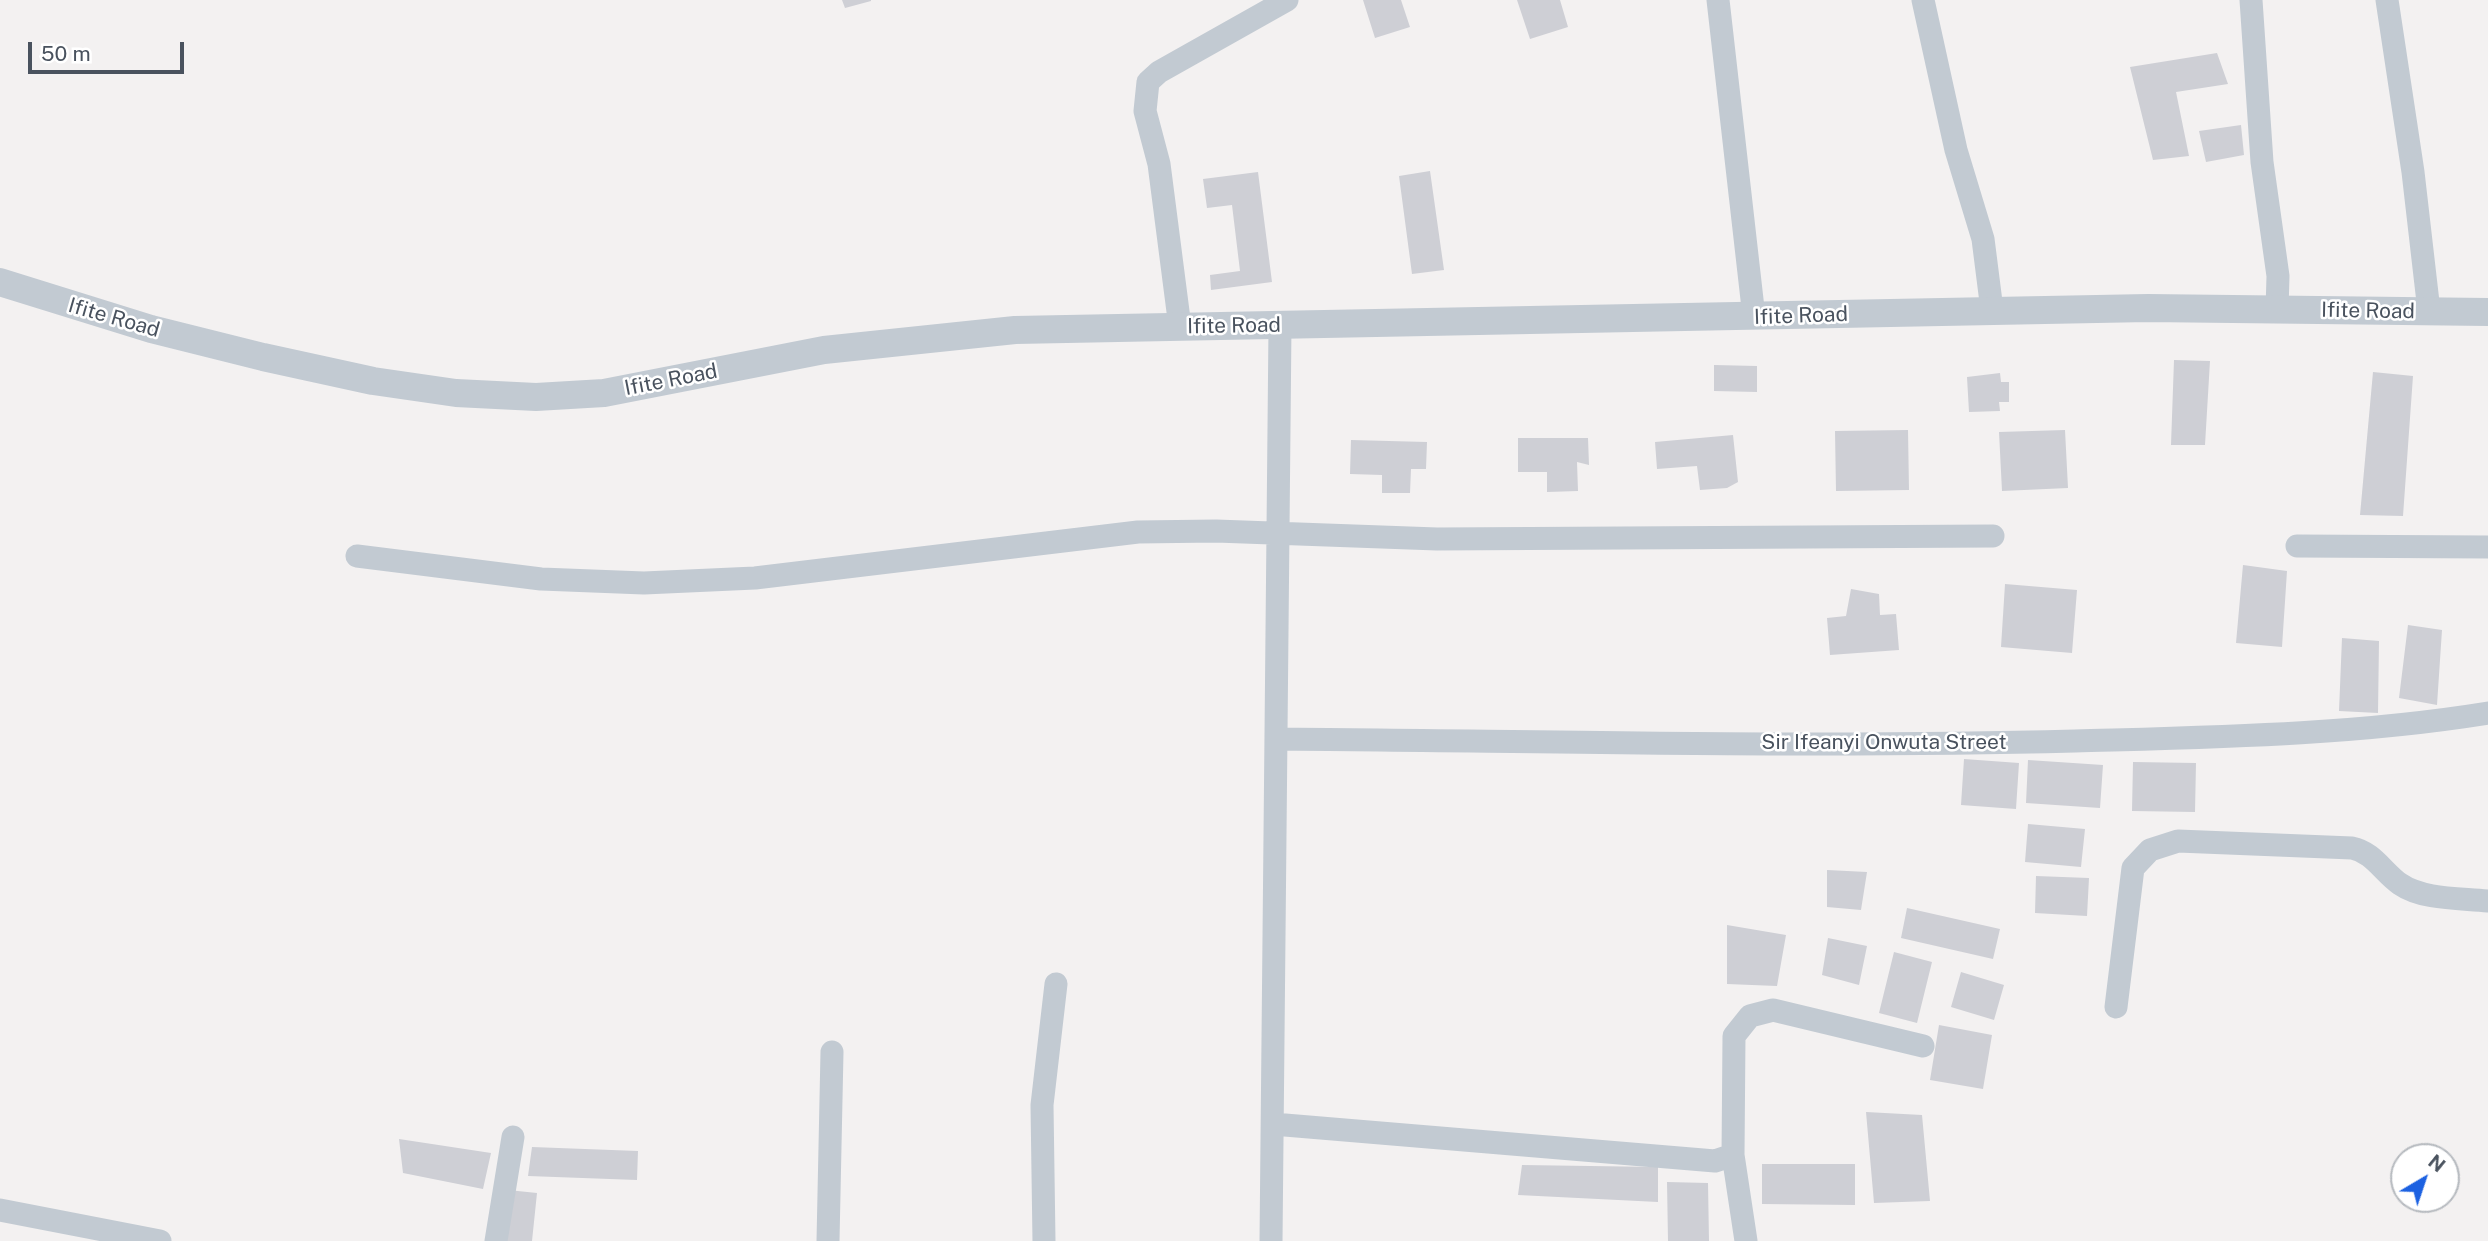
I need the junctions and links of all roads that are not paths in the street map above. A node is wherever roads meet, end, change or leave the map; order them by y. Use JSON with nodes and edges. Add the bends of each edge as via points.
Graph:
{"nodes":[{"id":1,"x":1287,"y":0,"type":"edge"},
{"id":2,"x":1717,"y":0,"type":"edge"},
{"id":3,"x":1923,"y":0,"type":"edge"},
{"id":4,"x":2251,"y":0,"type":"edge"},
{"id":5,"x":2387,"y":0,"type":"edge"},
{"id":6,"x":0,"y":282,"type":"edge"},
{"id":7,"x":1992,"y":310,"type":"junction"},
{"id":8,"x":2277,"y":310,"type":"junction"},
{"id":9,"x":2429,"y":312,"type":"junction"},
{"id":10,"x":2488,"y":312,"type":"edge"},
{"id":11,"x":1754,"y":317,"type":"junction"},
{"id":12,"x":1280,"y":326,"type":"junction"},
{"id":13,"x":1180,"y":327,"type":"junction"},
{"id":14,"x":1278,"y":534,"type":"junction"},
{"id":15,"x":1993,"y":536,"type":"dead end"},
{"id":16,"x":2297,"y":546,"type":"dead end"},
{"id":17,"x":2488,"y":547,"type":"edge"},
{"id":18,"x":357,"y":556,"type":"dead end"},
{"id":19,"x":2488,"y":713,"type":"edge"},
{"id":20,"x":1278,"y":739,"type":"junction"},
{"id":21,"x":2488,"y":901,"type":"edge"},
{"id":22,"x":1056,"y":984,"type":"dead end"},
{"id":23,"x":2116,"y":1007,"type":"dead end"},
{"id":24,"x":1923,"y":1046,"type":"dead end"},
{"id":25,"x":832,"y":1052,"type":"dead end"},
{"id":26,"x":1273,"y":1124,"type":"junction"},
{"id":27,"x":513,"y":1137,"type":"dead end"},
{"id":28,"x":1733,"y":1155,"type":"junction"},
{"id":29,"x":0,"y":1210,"type":"edge"},
{"id":30,"x":160,"y":1241,"type":"edge"},
{"id":31,"x":496,"y":1241,"type":"edge"},
{"id":32,"x":828,"y":1241,"type":"edge"},
{"id":33,"x":1044,"y":1241,"type":"edge"},
{"id":34,"x":1271,"y":1241,"type":"edge"},
{"id":35,"x":1746,"y":1241,"type":"edge"}],
"edges":[{"from":1,"to":13,"type":"street","via":[[1148,82],[1144,111],[1159,164]]},
{"from":2,"to":11,"type":"street"},
{"from":3,"to":7,"type":"street","via":[[1956,150],[1983,239]]},
{"from":4,"to":8,"type":"street","via":[[2262,162],[2278,276]]},
{"from":5,"to":9,"type":"street"},
{"from":6,"to":13,"type":"street","name":"Ifite Road","via":[[151,329],[373,381],[456,393],[536,397],[604,393],[824,350],[1015,330]]},
{"from":7,"to":8,"type":"street","name":"Ifite Road"},
{"from":7,"to":11,"type":"street","name":"Ifite Road"},
{"from":8,"to":9,"type":"street","name":"Ifite Road"},
{"from":9,"to":10,"type":"street","name":"Ifite Road"},
{"from":11,"to":12,"type":"street","name":"Ifite Road"},
{"from":12,"to":13,"type":"street","name":"Ifite Road"},
{"from":12,"to":14,"type":"street"},
{"from":14,"to":15,"type":"street","via":[[1437,539]]},
{"from":14,"to":18,"type":"street","via":[[1138,532],[755,578],[645,583],[541,579]]},
{"from":14,"to":20,"type":"street"},
{"from":16,"to":17,"type":"street"},
{"from":19,"to":20,"type":"street","name":"Sir Ifeanyi Onwuta Street","via":[[2411,726],[1941,745]]},
{"from":20,"to":26,"type":"street"},
{"from":21,"to":23,"type":"street","via":[[2420,893],[2401,885],[2362,850],[2178,841],[2150,850],[2133,868]]},
{"from":22,"to":33,"type":"street","via":[[1042,1105]]},
{"from":24,"to":28,"type":"street","via":[[1773,1010],[1750,1016],[1734,1036]]},
{"from":25,"to":32,"type":"street"},
{"from":26,"to":28,"type":"street","via":[[1715,1161]]},
{"from":26,"to":34,"type":"street"},
{"from":27,"to":31,"type":"street"},
{"from":28,"to":35,"type":"street"},
{"from":29,"to":30,"type":"street"}]}
